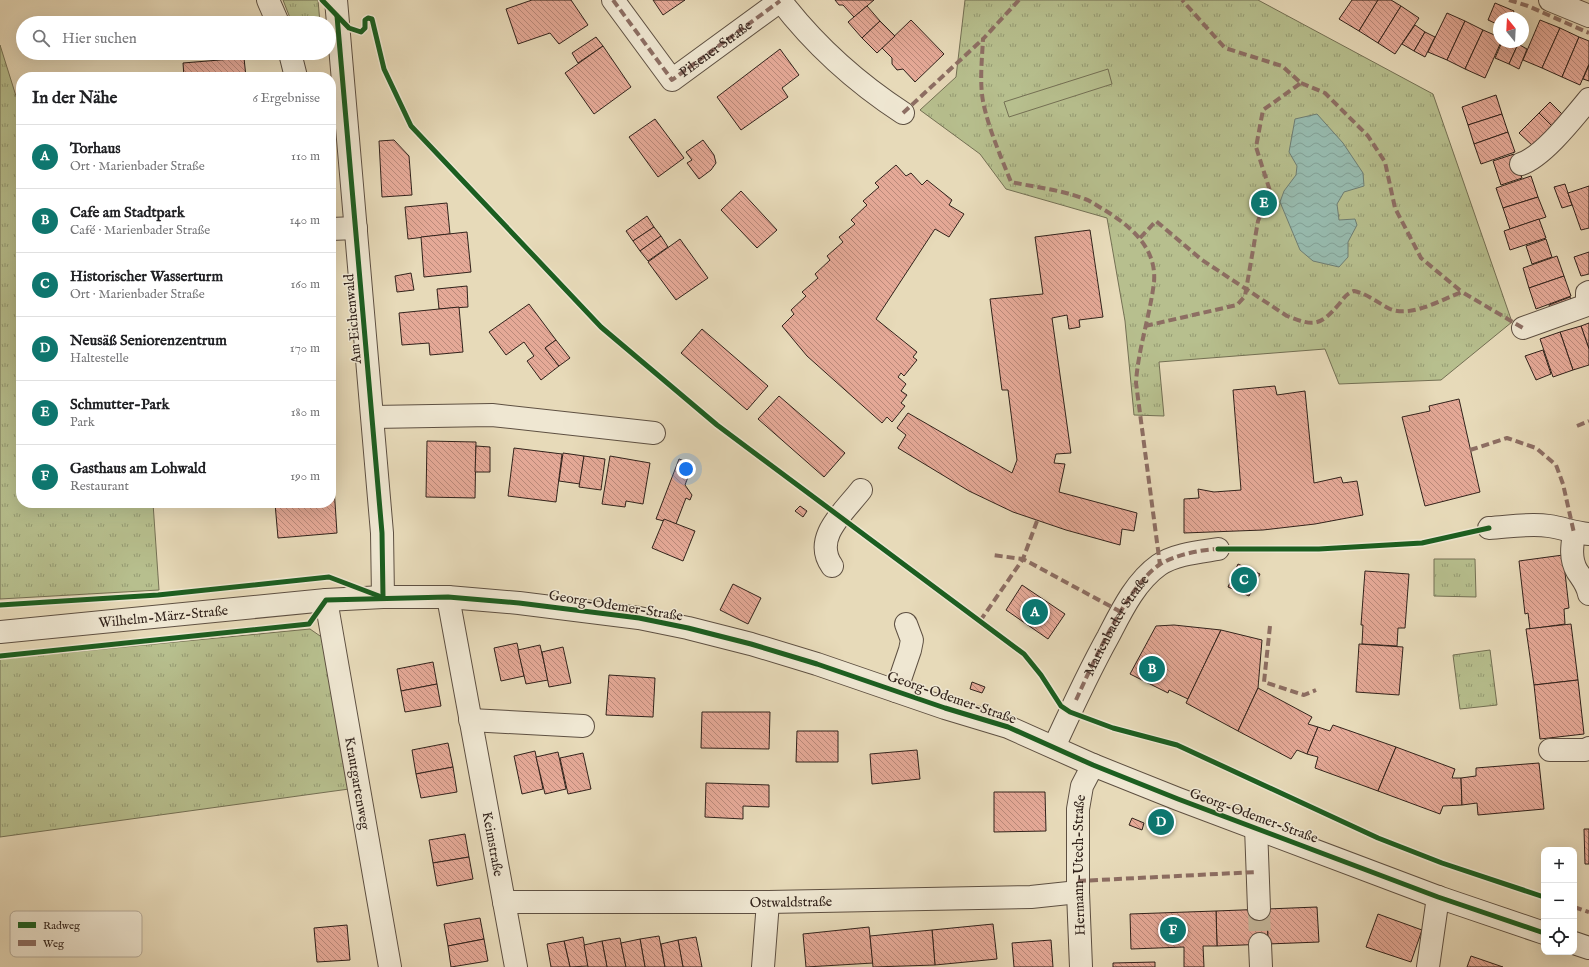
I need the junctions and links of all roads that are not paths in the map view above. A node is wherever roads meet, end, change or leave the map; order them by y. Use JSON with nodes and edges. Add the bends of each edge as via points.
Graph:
{"nodes":[{"id":1,"x":268,"y":0,"type":"edge"},
{"id":2,"x":336,"y":0,"type":"edge"},
{"id":3,"x":613,"y":0,"type":"edge"},
{"id":4,"x":780,"y":0,"type":"edge"},
{"id":5,"x":1550,"y":0,"type":"edge"},
{"id":6,"x":275,"y":16,"type":"edge"},
{"id":7,"x":1589,"y":16,"type":"edge"},
{"id":8,"x":292,"y":60,"type":"edge"},
{"id":9,"x":295,"y":72,"type":"edge"},
{"id":10,"x":1589,"y":99,"type":"edge"},
{"id":11,"x":903,"y":113,"type":"dead end"},
{"id":12,"x":1521,"y":164,"type":"dead end"},
{"id":13,"x":356,"y":228,"type":"junction"},
{"id":14,"x":336,"y":229,"type":"edge"},
{"id":15,"x":1589,"y":292,"type":"edge"},
{"id":16,"x":1523,"y":328,"type":"dead end"},
{"id":17,"x":373,"y":417,"type":"junction"},
{"id":18,"x":654,"y":433,"type":"dead end"},
{"id":19,"x":861,"y":490,"type":"dead end"},
{"id":20,"x":1489,"y":528,"type":"dead end"},
{"id":21,"x":1581,"y":533,"type":"edge"},
{"id":22,"x":1218,"y":549,"type":"dead end"},
{"id":23,"x":832,"y":566,"type":"dead end"},
{"id":24,"x":1589,"y":594,"type":"edge"},
{"id":25,"x":448,"y":597,"type":"junction"},
{"id":26,"x":383,"y":598,"type":"junction"},
{"id":27,"x":326,"y":600,"type":"junction"},
{"id":28,"x":906,"y":624,"type":"dead end"},
{"id":29,"x":0,"y":632,"type":"edge"},
{"id":30,"x":896,"y":691,"type":"junction"},
{"id":31,"x":470,"y":720,"type":"junction"},
{"id":32,"x":583,"y":726,"type":"dead end"},
{"id":33,"x":1054,"y":747,"type":"junction"},
{"id":34,"x":1589,"y":748,"type":"edge"},
{"id":35,"x":1550,"y":750,"type":"dead end"},
{"id":36,"x":1092,"y":765,"type":"junction"},
{"id":37,"x":1256,"y":828,"type":"junction"},
{"id":38,"x":1078,"y":892,"type":"junction"},
{"id":39,"x":1438,"y":897,"type":"junction"},
{"id":40,"x":504,"y":902,"type":"junction"},
{"id":41,"x":768,"y":902,"type":"junction"},
{"id":42,"x":1259,"y":909,"type":"tunnel mouth"},
{"id":43,"x":1541,"y":932,"type":"edge"},
{"id":44,"x":1260,"y":944,"type":"tunnel mouth"},
{"id":45,"x":1577,"y":944,"type":"edge"},
{"id":46,"x":1589,"y":948,"type":"edge"},
{"id":47,"x":390,"y":967,"type":"edge"},
{"id":48,"x":516,"y":967,"type":"edge"},
{"id":49,"x":763,"y":967,"type":"edge"},
{"id":50,"x":1081,"y":967,"type":"edge"},
{"id":51,"x":1261,"y":967,"type":"edge"},
{"id":52,"x":1428,"y":967,"type":"edge"}],
"edges":[{"from":1,"to":6,"type":"street"},
{"from":2,"to":13,"type":"street","name":"Am Eichenwald"},
{"from":3,"to":4,"type":"street","name":"Pilsener Straße","via":[[672,80]]},
{"from":4,"to":11,"type":"street","name":"Pilsener Straße","via":[[819,46]]},
{"from":5,"to":7,"type":"street"},
{"from":8,"to":9,"type":"street"},
{"from":10,"to":12,"type":"street","via":[[1548,144],[1528,162]]},
{"from":13,"to":14,"type":"street"},
{"from":13,"to":17,"type":"street","name":"Am Eichenwald"},
{"from":15,"to":16,"type":"street","via":[[1587,305]]},
{"from":17,"to":18,"type":"street","via":[[492,415]]},
{"from":17,"to":26,"type":"street","name":"Am Eichenwald","via":[[382,532]]},
{"from":19,"to":23,"type":"street","via":[[830,530],[825,541],[827,559]]},
{"from":20,"to":21,"type":"street","via":[[1548,526]]},
{"from":21,"to":24,"type":"street","via":[[1572,554]]},
{"from":22,"to":33,"type":"street","name":"Marienbader Straße","via":[[1183,556],[1160,565],[1140,584],[1094,661]]},
{"from":25,"to":26,"type":"street","name":"Georg-Odemer-Straße"},
{"from":25,"to":30,"type":"street","name":"Georg-Odemer-Straße","via":[[586,610],[688,628],[817,664]]},
{"from":25,"to":31,"type":"street","name":"Keimstraße"},
{"from":26,"to":27,"type":"street","name":"Georg-Odemer-Straße"},
{"from":27,"to":29,"type":"street","name":"Wilhelm-März-Straße"},
{"from":27,"to":47,"type":"street","name":"Krautgartenweg"},
{"from":28,"to":30,"type":"street","via":[[912,640]]},
{"from":30,"to":33,"type":"street","name":"Georg-Odemer-Straße","via":[[1008,727]]},
{"from":31,"to":32,"type":"street"},
{"from":31,"to":40,"type":"street","name":"Keimstraße"},
{"from":33,"to":36,"type":"street","name":"Georg-Odemer-Straße"},
{"from":34,"to":35,"type":"street"},
{"from":36,"to":37,"type":"street","name":"Georg-Odemer-Straße"},
{"from":36,"to":38,"type":"street","name":"Hermann-Utech-Straße","via":[[1082,786],[1078,809]]},
{"from":37,"to":39,"type":"street","name":"Georg-Odemer-Straße"},
{"from":37,"to":42,"type":"street"},
{"from":38,"to":41,"type":"street","name":"Ostwaldstraße","via":[[1031,897]]},
{"from":38,"to":50,"type":"street","name":"Hermann-Utech-Straße"},
{"from":39,"to":43,"type":"street","name":"Georg-Odemer-Straße"},
{"from":39,"to":52,"type":"street"},
{"from":40,"to":41,"type":"street","name":"Ostwaldstraße"},
{"from":40,"to":48,"type":"street","name":"Keimstraße"},
{"from":41,"to":49,"type":"street"},
{"from":44,"to":51,"type":"street"},
{"from":45,"to":46,"type":"street"}]}
